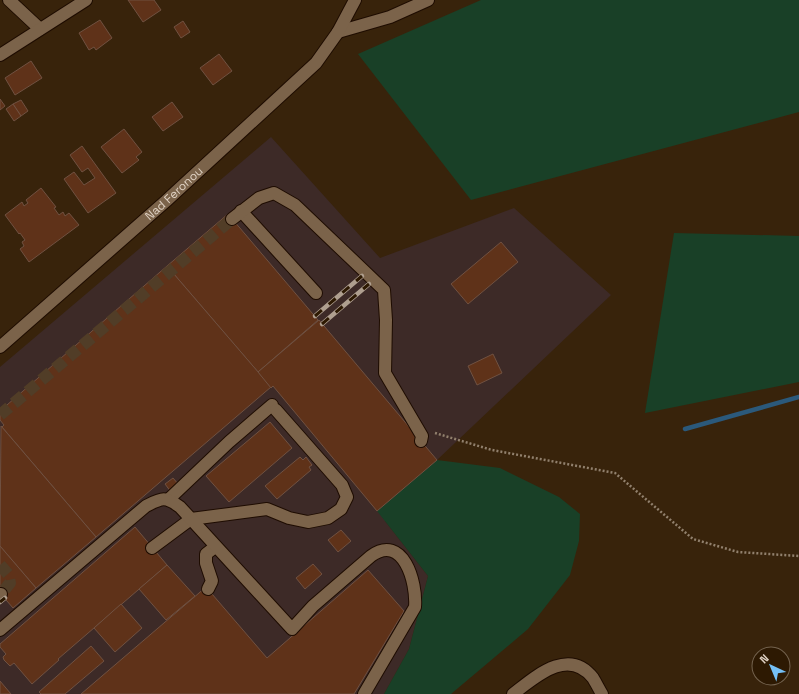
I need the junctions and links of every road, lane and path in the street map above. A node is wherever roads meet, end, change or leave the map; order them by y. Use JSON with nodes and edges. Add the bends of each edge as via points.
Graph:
{"nodes":[{"id":1,"x":10,"y":0,"type":"edge"},
{"id":2,"x":86,"y":0,"type":"edge"},
{"id":3,"x":355,"y":0,"type":"edge"},
{"id":4,"x":428,"y":0,"type":"edge"},
{"id":5,"x":40,"y":29,"type":"junction"},
{"id":6,"x":338,"y":32,"type":"junction"},
{"id":7,"x":0,"y":56,"type":"edge"},
{"id":8,"x":316,"y":293,"type":"dead end"},
{"id":9,"x":0,"y":347,"type":"edge"},
{"id":10,"x":433,"y":432,"type":"dead end"},
{"id":11,"x":420,"y":441,"type":"dead end"},
{"id":12,"x":169,"y":499,"type":"junction"},
{"id":13,"x":191,"y":519,"type":"junction"},
{"id":14,"x":215,"y":547,"type":"junction"},
{"id":15,"x":152,"y":548,"type":"dead end"},
{"id":16,"x":799,"y":556,"type":"edge"},
{"id":17,"x":208,"y":589,"type":"dead end"},
{"id":18,"x":0,"y":630,"type":"edge"},
{"id":19,"x":364,"y":694,"type":"edge"},
{"id":20,"x":512,"y":694,"type":"edge"},
{"id":21,"x":602,"y":694,"type":"edge"}],
"edges":[{"from":1,"to":5,"type":"street"},
{"from":2,"to":5,"type":"street"},
{"from":3,"to":6,"type":"street","name":"Nad Feronou"},
{"from":4,"to":6,"type":"street","via":[[390,17]]},
{"from":5,"to":7,"type":"street"},
{"from":6,"to":9,"type":"street","name":"Nad Feronou","via":[[316,63],[166,202]]},
{"from":8,"to":11,"type":"street","via":[[237,215],[260,198],[274,193],[295,205],[384,290],[385,373],[422,436]]},
{"from":10,"to":16,"type":"path","via":[[492,450],[615,473],[692,539],[738,552]]},
{"from":12,"to":13,"type":"street"},
{"from":12,"to":13,"type":"street","via":[[229,442],[274,407],[342,486],[347,496],[341,509],[328,518],[308,522],[267,509]]},
{"from":12,"to":18,"type":"street","via":[[159,499],[146,506]]},
{"from":13,"to":14,"type":"street"},
{"from":13,"to":15,"type":"street"},
{"from":14,"to":17,"type":"street","via":[[206,554],[212,581]]},
{"from":14,"to":19,"type":"street","via":[[292,629],[313,606],[370,556],[379,550],[388,549],[394,552],[406,565],[412,577],[416,593],[415,607]]},
{"from":20,"to":21,"type":"street","via":[[551,667],[562,665],[584,670],[592,677]]}]}
